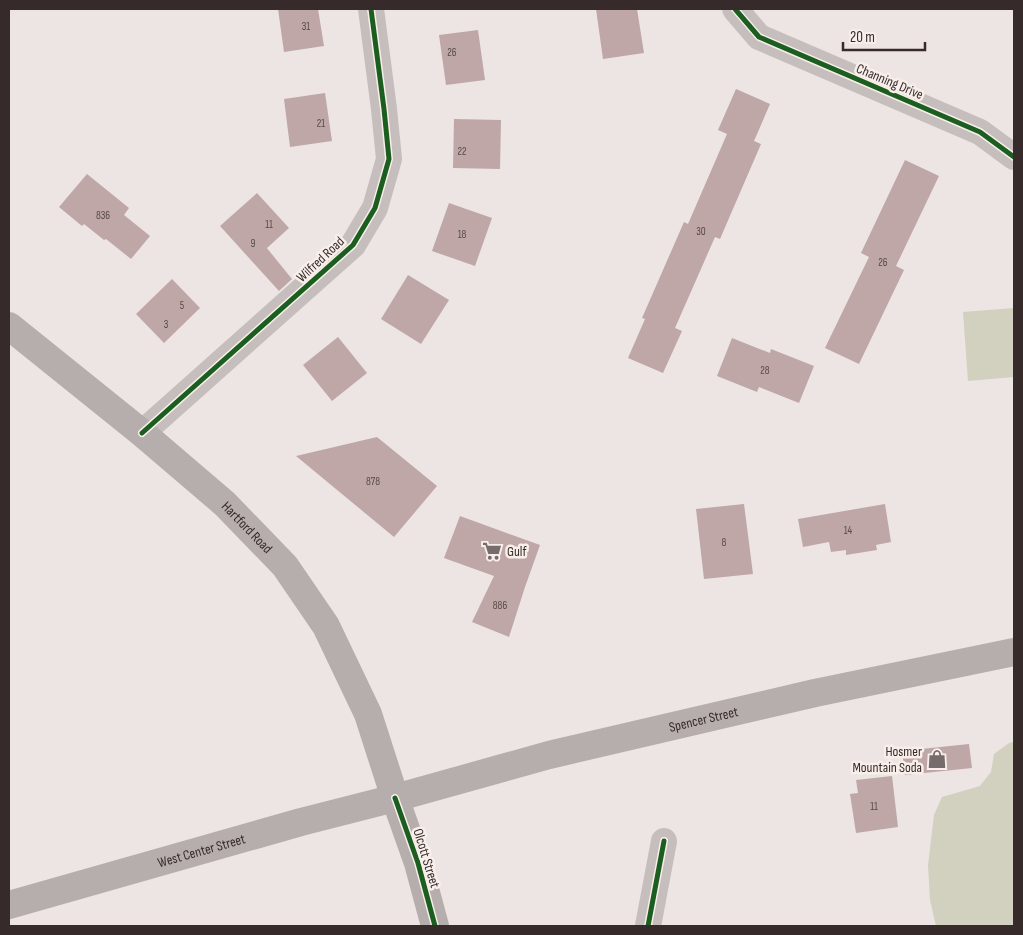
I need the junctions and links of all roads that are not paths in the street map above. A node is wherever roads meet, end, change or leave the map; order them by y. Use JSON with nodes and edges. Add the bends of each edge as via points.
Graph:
{"nodes":[{"id":1,"x":371,"y":9,"type":"edge"},
{"id":2,"x":734,"y":9,"type":"edge"},
{"id":3,"x":1014,"y":156,"type":"edge"},
{"id":4,"x":9,"y":326,"type":"edge"},
{"id":5,"x":142,"y":433,"type":"junction"},
{"id":6,"x":1014,"y":652,"type":"edge"},
{"id":7,"x":395,"y":798,"type":"junction"},
{"id":8,"x":664,"y":841,"type":"dead end"},
{"id":9,"x":9,"y":905,"type":"edge"},
{"id":10,"x":435,"y":926,"type":"edge"},
{"id":11,"x":648,"y":926,"type":"edge"}],
"edges":[{"from":1,"to":5,"type":"street","name":"Wilfred Road","via":[[389,159],[374,208],[353,245]]},
{"from":2,"to":3,"type":"street","name":"Channing Drive","via":[[760,37],[980,132]]},
{"from":4,"to":5,"type":"main road","name":"Hartford Road"},
{"from":5,"to":7,"type":"main road","name":"Hartford Road","via":[[226,504],[285,566],[326,626],[342,658],[368,714]]},
{"from":6,"to":7,"type":"main road","name":"Spencer Street","via":[[636,734]]},
{"from":7,"to":9,"type":"main road","name":"West Center Street"},
{"from":7,"to":10,"type":"main road","name":"Olcott Street","via":[[418,863]]},
{"from":8,"to":11,"type":"street"}]}
